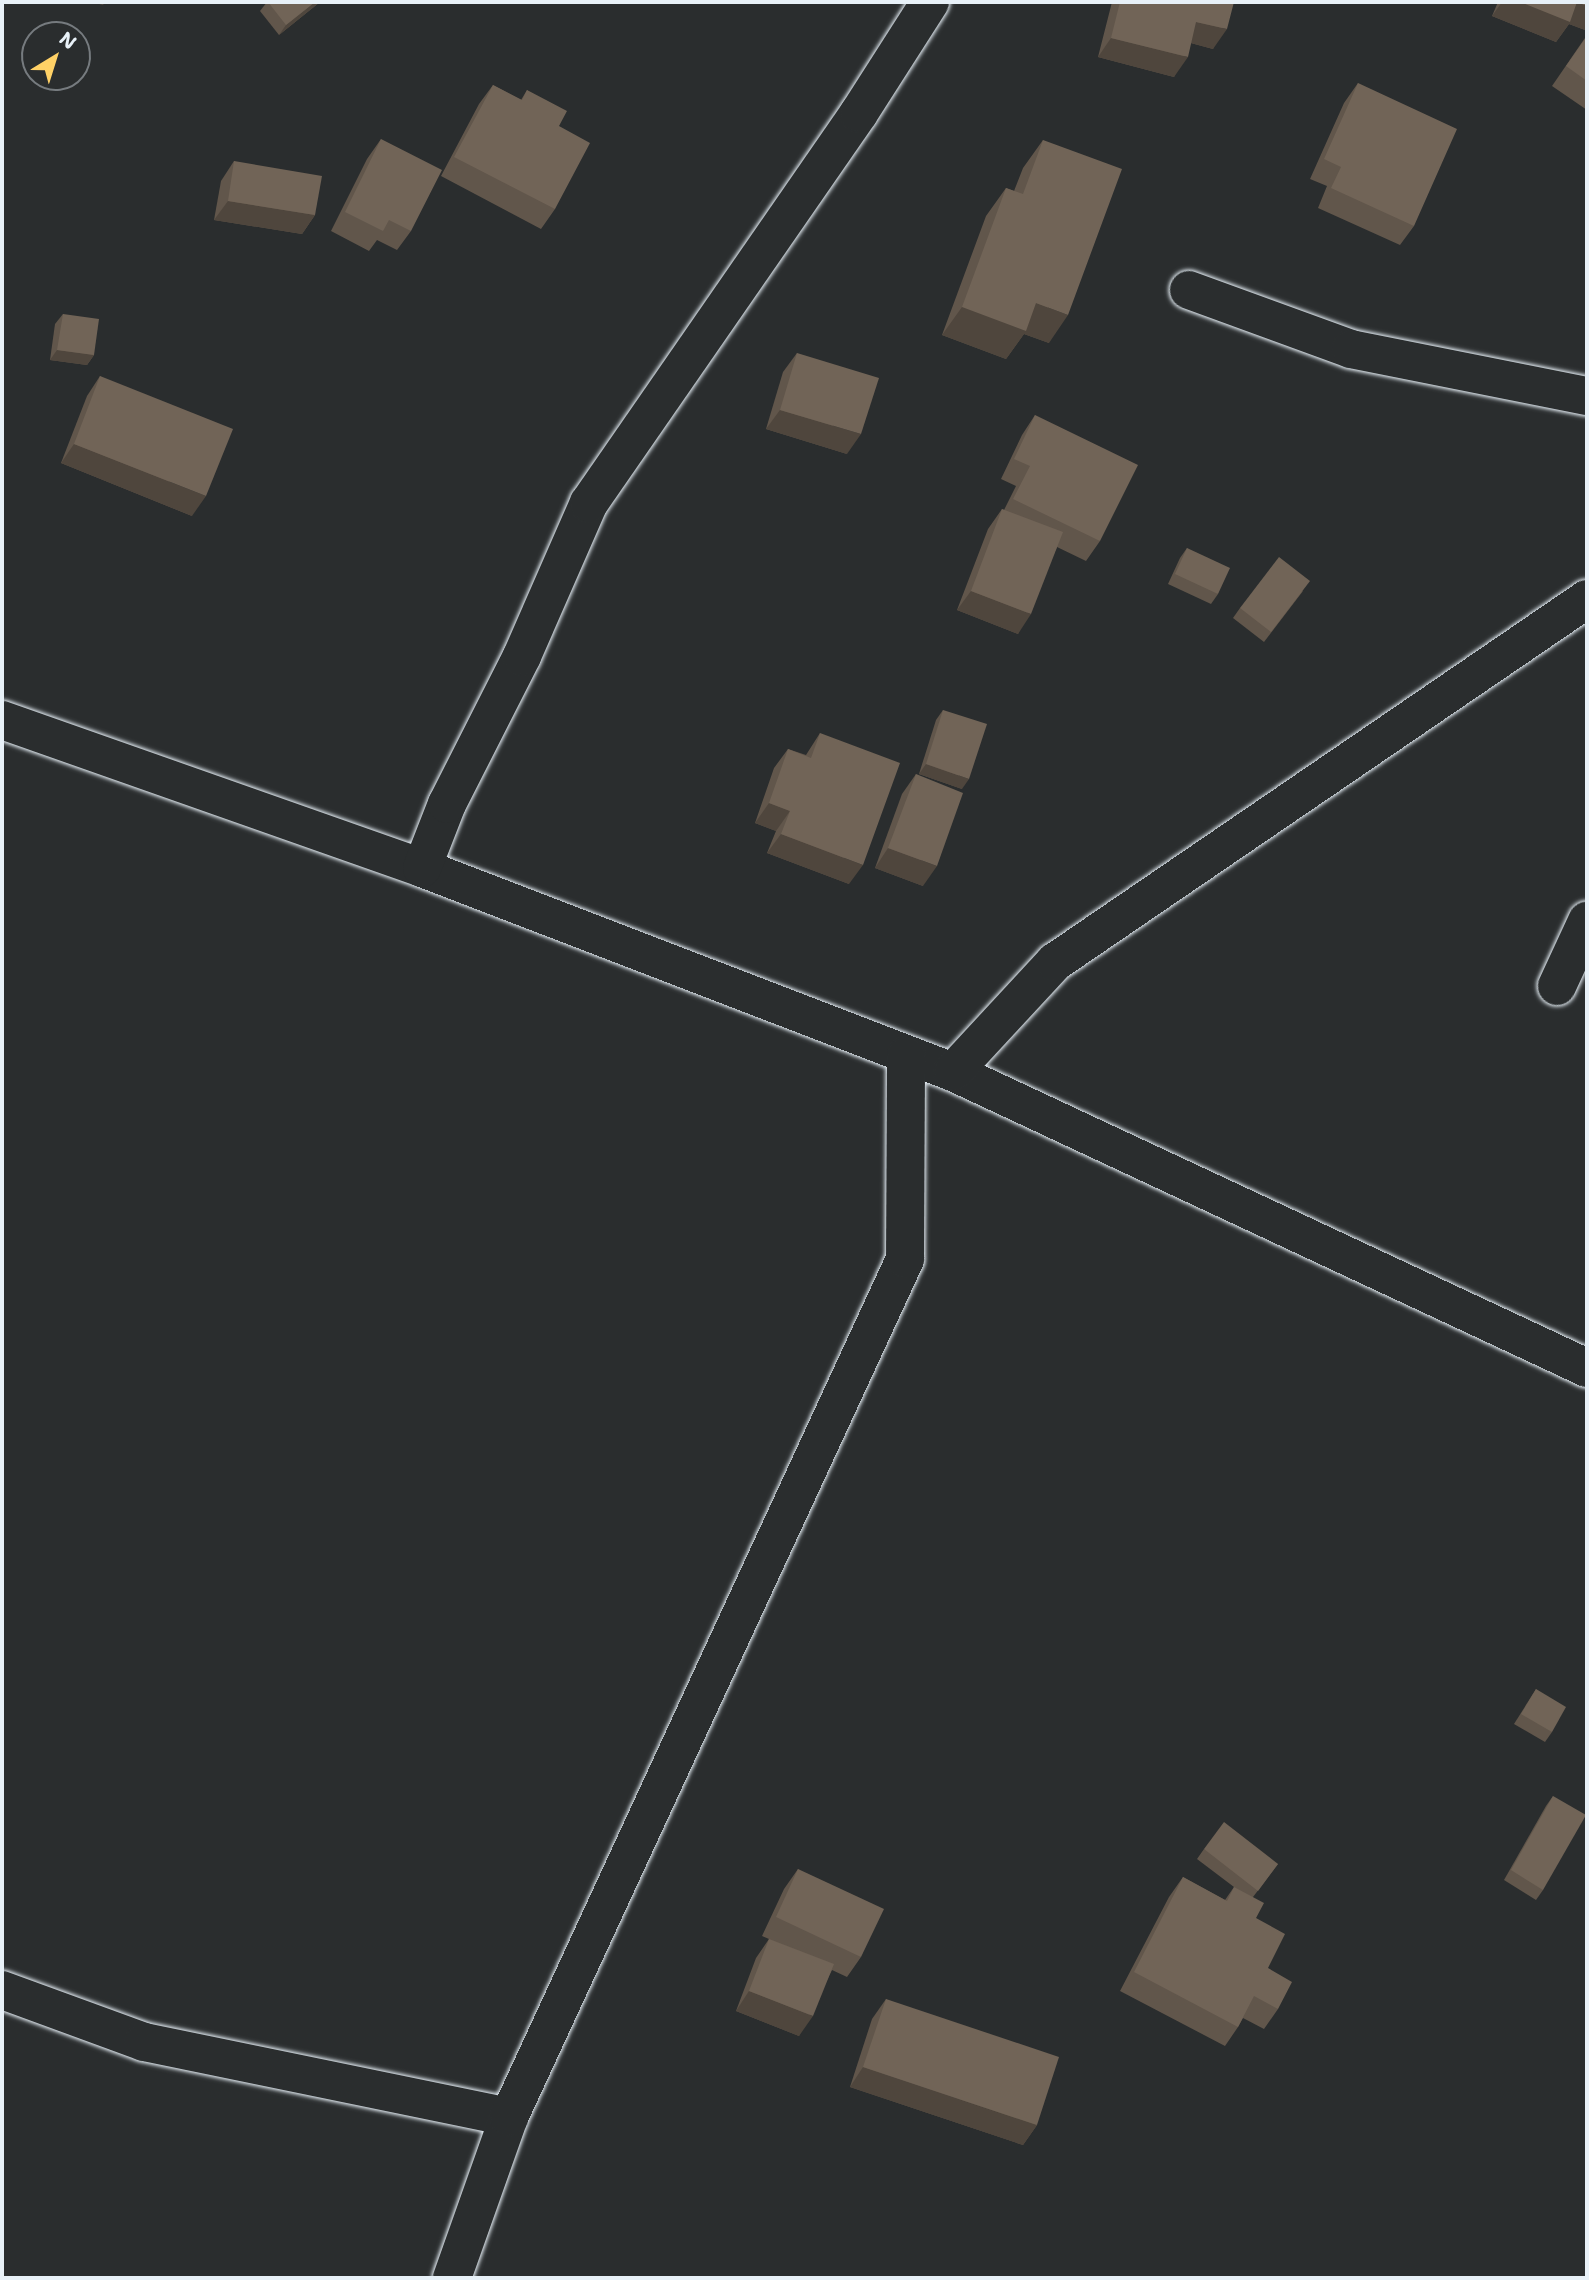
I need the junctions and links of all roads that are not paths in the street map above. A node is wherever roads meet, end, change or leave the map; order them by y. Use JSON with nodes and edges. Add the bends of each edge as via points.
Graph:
{"nodes":[{"id":1,"x":930,"y":2,"type":"edge"},
{"id":2,"x":1189,"y":290,"type":"dead end"},
{"id":3,"x":1587,"y":396,"type":"edge"},
{"id":4,"x":1587,"y":599,"type":"edge"},
{"id":5,"x":2,"y":720,"type":"edge"},
{"id":6,"x":422,"y":868,"type":"junction"},
{"id":7,"x":1587,"y":921,"type":"edge"},
{"id":8,"x":1557,"y":986,"type":"dead end"},
{"id":9,"x":906,"y":1056,"type":"junction"},
{"id":10,"x":953,"y":1072,"type":"junction"},
{"id":11,"x":1587,"y":1368,"type":"edge"},
{"id":12,"x":2,"y":1990,"type":"edge"},
{"id":13,"x":509,"y":2117,"type":"junction"},
{"id":14,"x":452,"y":2278,"type":"edge"}],
"edges":[{"from":1,"to":6,"type":"street","via":[[859,113],[589,503],[522,656],[447,804]]},
{"from":2,"to":3,"type":"street","via":[[1351,349]]},
{"from":4,"to":10,"type":"street","via":[[1055,962]]},
{"from":5,"to":6,"type":"street"},
{"from":6,"to":9,"type":"street"},
{"from":7,"to":8,"type":"street"},
{"from":9,"to":10,"type":"street"},
{"from":9,"to":13,"type":"street","via":[[905,1259]]},
{"from":10,"to":11,"type":"street"},
{"from":12,"to":13,"type":"street","via":[[144,2042]]},
{"from":13,"to":14,"type":"street"}]}
